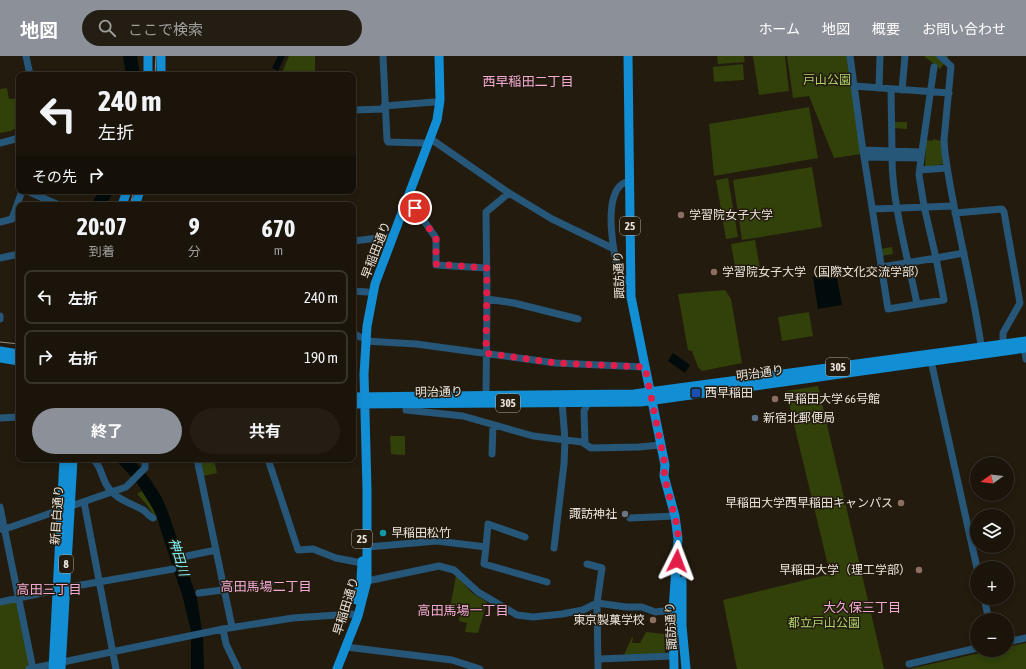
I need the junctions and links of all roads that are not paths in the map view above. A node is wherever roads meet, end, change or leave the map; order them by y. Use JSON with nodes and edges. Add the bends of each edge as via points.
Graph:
{"nodes":[{"id":1,"x":26,"y":56,"type":"edge"},
{"id":2,"x":148,"y":56,"type":"edge"},
{"id":3,"x":161,"y":56,"type":"edge"},
{"id":4,"x":382,"y":56,"type":"edge"},
{"id":5,"x":433,"y":56,"type":"edge"},
{"id":6,"x":439,"y":56,"type":"edge"},
{"id":7,"x":628,"y":56,"type":"edge"},
{"id":8,"x":850,"y":56,"type":"edge"},
{"id":9,"x":880,"y":56,"type":"edge"},
{"id":10,"x":905,"y":56,"type":"edge"},
{"id":11,"x":940,"y":56,"type":"edge"},
{"id":12,"x":934,"y":67,"type":"dead end"},
{"id":13,"x":29,"y":72,"type":"edge"},
{"id":14,"x":148,"y":72,"type":"edge"},
{"id":15,"x":161,"y":72,"type":"edge"},
{"id":16,"x":854,"y":86,"type":"junction"},
{"id":17,"x":878,"y":88,"type":"junction"},
{"id":18,"x":891,"y":89,"type":"junction"},
{"id":19,"x":902,"y":90,"type":"junction"},
{"id":20,"x":930,"y":92,"type":"junction"},
{"id":21,"x":949,"y":93,"type":"junction"},
{"id":22,"x":434,"y":102,"type":"junction"},
{"id":23,"x":384,"y":107,"type":"junction"},
{"id":24,"x":356,"y":110,"type":"edge"},
{"id":25,"x":16,"y":139,"type":"edge"},
{"id":26,"x":427,"y":141,"type":"junction"},
{"id":27,"x":0,"y":143,"type":"edge"},
{"id":28,"x":864,"y":154,"type":"junction"},
{"id":29,"x":892,"y":154,"type":"junction"},
{"id":30,"x":921,"y":155,"type":"junction"},
{"id":31,"x":947,"y":168,"type":"junction"},
{"id":32,"x":920,"y":170,"type":"junction"},
{"id":33,"x":630,"y":181,"type":"junction"},
{"id":34,"x":509,"y":193,"type":"junction"},
{"id":35,"x":34,"y":194,"type":"edge"},
{"id":36,"x":52,"y":202,"type":"edge"},
{"id":37,"x":406,"y":204,"type":"junction"},
{"id":38,"x":924,"y":206,"type":"junction"},
{"id":39,"x":898,"y":207,"type":"junction"},
{"id":40,"x":16,"y":208,"type":"edge"},
{"id":41,"x":873,"y":209,"type":"junction"},
{"id":42,"x":955,"y":209,"type":"junction"},
{"id":43,"x":0,"y":222,"type":"edge"},
{"id":44,"x":387,"y":237,"type":"junction"},
{"id":45,"x":356,"y":241,"type":"edge"},
{"id":46,"x":612,"y":248,"type":"junction"},
{"id":47,"x":964,"y":253,"type":"junction"},
{"id":48,"x":16,"y":255,"type":"edge"},
{"id":49,"x":0,"y":258,"type":"edge"},
{"id":50,"x":936,"y":258,"type":"junction"},
{"id":51,"x":909,"y":262,"type":"junction"},
{"id":52,"x":882,"y":266,"type":"junction"},
{"id":53,"x":487,"y":268,"type":"junction"},
{"id":54,"x":630,"y":283,"type":"junction"},
{"id":55,"x":356,"y":291,"type":"edge"},
{"id":56,"x":368,"y":292,"type":"junction"},
{"id":57,"x":487,"y":299,"type":"junction"},
{"id":58,"x":1023,"y":302,"type":"edge"},
{"id":59,"x":917,"y":304,"type":"junction"},
{"id":60,"x":0,"y":316,"type":"edge"},
{"id":61,"x":0,"y":319,"type":"edge"},
{"id":62,"x":578,"y":319,"type":"dead end"},
{"id":63,"x":359,"y":337,"type":"edge"},
{"id":64,"x":1003,"y":344,"type":"junction"},
{"id":65,"x":1025,"y":344,"type":"edge"},
{"id":66,"x":982,"y":350,"type":"junction"},
{"id":67,"x":0,"y":351,"type":"edge"},
{"id":68,"x":486,"y":353,"type":"junction"},
{"id":69,"x":16,"y":354,"type":"edge"},
{"id":70,"x":0,"y":358,"type":"edge"},
{"id":71,"x":1026,"y":359,"type":"edge"},
{"id":72,"x":16,"y":360,"type":"edge"},
{"id":73,"x":931,"y":361,"type":"junction"},
{"id":74,"x":645,"y":367,"type":"junction"},
{"id":75,"x":486,"y":395,"type":"junction"},
{"id":76,"x":651,"y":397,"type":"junction"},
{"id":77,"x":359,"y":400,"type":"edge"},
{"id":78,"x":562,"y":402,"type":"junction"},
{"id":79,"x":588,"y":402,"type":"junction"},
{"id":80,"x":406,"y":410,"type":"dead end"},
{"id":81,"x":16,"y":417,"type":"edge"},
{"id":82,"x":0,"y":418,"type":"edge"},
{"id":83,"x":493,"y":424,"type":"junction"},
{"id":84,"x":565,"y":440,"type":"junction"},
{"id":85,"x":585,"y":444,"type":"junction"},
{"id":86,"x":660,"y":445,"type":"junction"},
{"id":87,"x":492,"y":454,"type":"dead end"},
{"id":88,"x":64,"y":462,"type":"edge"},
{"id":89,"x":73,"y":462,"type":"edge"},
{"id":90,"x":96,"y":462,"type":"edge"},
{"id":91,"x":146,"y":462,"type":"edge"},
{"id":92,"x":198,"y":462,"type":"edge"},
{"id":93,"x":269,"y":462,"type":"edge"},
{"id":94,"x":665,"y":465,"type":"junction"},
{"id":95,"x":112,"y":492,"type":"junction"},
{"id":96,"x":84,"y":502,"type":"junction"},
{"id":97,"x":0,"y":507,"type":"edge"},
{"id":98,"x":66,"y":507,"type":"junction"},
{"id":99,"x":675,"y":516,"type":"junction"},
{"id":100,"x":152,"y":518,"type":"dead end"},
{"id":101,"x":630,"y":518,"type":"dead end"},
{"id":102,"x":2,"y":529,"type":"edge"},
{"id":103,"x":525,"y":537,"type":"dead end"},
{"id":104,"x":368,"y":547,"type":"junction"},
{"id":105,"x":486,"y":547,"type":"junction"},
{"id":106,"x":554,"y":548,"type":"dead end"},
{"id":107,"x":216,"y":550,"type":"junction"},
{"id":108,"x":187,"y":556,"type":"dead end"},
{"id":109,"x":975,"y":561,"type":"edge"},
{"id":110,"x":362,"y":562,"type":"junction"},
{"id":111,"x":587,"y":564,"type":"dead end"},
{"id":112,"x":172,"y":568,"type":"dead end"},
{"id":113,"x":367,"y":581,"type":"junction"},
{"id":114,"x":99,"y":582,"type":"junction"},
{"id":115,"x":547,"y":582,"type":"dead end"},
{"id":116,"x":270,"y":584,"type":"dead end"},
{"id":117,"x":60,"y":589,"type":"junction"},
{"id":118,"x":224,"y":590,"type":"junction"},
{"id":119,"x":199,"y":593,"type":"dead end"},
{"id":120,"x":19,"y":598,"type":"junction"},
{"id":121,"x":0,"y":602,"type":"edge"},
{"id":122,"x":597,"y":603,"type":"junction"},
{"id":123,"x":676,"y":609,"type":"junction"},
{"id":124,"x":355,"y":615,"type":"junction"},
{"id":125,"x":232,"y":627,"type":"junction"},
{"id":126,"x":223,"y":629,"type":"junction"},
{"id":127,"x":1026,"y":638,"type":"edge"},
{"id":128,"x":1014,"y":641,"type":"edge"},
{"id":129,"x":678,"y":643,"type":"junction"},
{"id":130,"x":346,"y":647,"type":"junction"},
{"id":131,"x":970,"y":650,"type":"edge"},
{"id":132,"x":112,"y":651,"type":"junction"},
{"id":133,"x":673,"y":656,"type":"junction"},
{"id":134,"x":598,"y":658,"type":"junction"},
{"id":135,"x":909,"y":664,"type":"dead end"},
{"id":136,"x":57,"y":666,"type":"edge"},
{"id":137,"x":32,"y":668,"type":"edge"},
{"id":138,"x":116,"y":669,"type":"edge"},
{"id":139,"x":238,"y":669,"type":"edge"},
{"id":140,"x":330,"y":669,"type":"edge"},
{"id":141,"x":337,"y":669,"type":"edge"},
{"id":142,"x":480,"y":669,"type":"edge"},
{"id":143,"x":598,"y":669,"type":"edge"},
{"id":144,"x":674,"y":669,"type":"edge"},
{"id":145,"x":680,"y":669,"type":"edge"},
{"id":146,"x":686,"y":669,"type":"edge"}],
"edges":[{"from":1,"to":13,"type":"street"},
{"from":2,"to":14,"type":"main road"},
{"from":3,"to":15,"type":"main road"},
{"from":4,"to":23,"type":"street"},
{"from":5,"to":22,"type":"main road","name":"早稲田通り","number":"25"},
{"from":6,"to":26,"type":"main road","name":"早稲田通り","number":"25","via":[[440,108]]},
{"from":7,"to":33,"type":"main road","name":"諏訪通り","number":"25"},
{"from":8,"to":16,"type":"street"},
{"from":9,"to":17,"type":"street"},
{"from":10,"to":19,"type":"street"},
{"from":11,"to":21,"type":"street","via":[[950,66]]},
{"from":12,"to":20,"type":"street"},
{"from":16,"to":17,"type":"street"},
{"from":16,"to":28,"type":"street"},
{"from":17,"to":18,"type":"street"},
{"from":18,"to":19,"type":"street"},
{"from":18,"to":29,"type":"street"},
{"from":19,"to":20,"type":"street"},
{"from":20,"to":21,"type":"street"},
{"from":20,"to":30,"type":"street"},
{"from":21,"to":31,"type":"street","via":[[944,140]]},
{"from":22,"to":23,"type":"street"},
{"from":22,"to":26,"type":"main road","name":"早稲田通り","number":"25"},
{"from":23,"to":24,"type":"street"},
{"from":23,"to":26,"type":"street","via":[[388,142]]},
{"from":25,"to":27,"type":"street"},
{"from":26,"to":34,"type":"street"},
{"from":26,"to":37,"type":"main road","name":"早稲田通り","number":"25"},
{"from":26,"to":44,"type":"main road","name":"早稲田通り","number":"25"},
{"from":28,"to":29,"type":"street"},
{"from":28,"to":41,"type":"street"},
{"from":29,"to":30,"type":"street"},
{"from":29,"to":39,"type":"street","via":[[892,172]]},
{"from":30,"to":32,"type":"street"},
{"from":31,"to":32,"type":"street"},
{"from":31,"to":42,"type":"street"},
{"from":32,"to":38,"type":"street"},
{"from":33,"to":46,"type":"street","via":[[619,187],[614,196],[611,219]]},
{"from":33,"to":54,"type":"main road","name":"諏訪通り","number":"25"},
{"from":34,"to":46,"type":"street","via":[[552,219]]},
{"from":34,"to":53,"type":"street","via":[[486,212]]},
{"from":35,"to":36,"type":"street"},
{"from":37,"to":53,"type":"street","via":[[415,208],[436,238],[436,264]]},
{"from":37,"to":63,"type":"main road","name":"早稲田通り","number":"25","via":[[375,284]]},
{"from":38,"to":39,"type":"street"},
{"from":38,"to":42,"type":"street"},
{"from":38,"to":50,"type":"street"},
{"from":39,"to":41,"type":"street"},
{"from":39,"to":51,"type":"street"},
{"from":40,"to":43,"type":"street","via":[[12,219]]},
{"from":41,"to":52,"type":"street"},
{"from":42,"to":47,"type":"street"},
{"from":42,"to":58,"type":"street","via":[[1002,209]]},
{"from":44,"to":45,"type":"street"},
{"from":44,"to":56,"type":"main road","name":"早稲田通り","number":"25"},
{"from":46,"to":54,"type":"street","via":[[619,275]]},
{"from":47,"to":50,"type":"street"},
{"from":47,"to":66,"type":"street"},
{"from":48,"to":49,"type":"street"},
{"from":50,"to":51,"type":"street"},
{"from":50,"to":59,"type":"street","via":[[944,300]]},
{"from":51,"to":52,"type":"street"},
{"from":51,"to":59,"type":"street"},
{"from":52,"to":59,"type":"street","via":[[888,308]]},
{"from":53,"to":57,"type":"street"},
{"from":54,"to":74,"type":"main road","name":"諏訪通り","number":"25"},
{"from":55,"to":56,"type":"street"},
{"from":56,"to":63,"type":"main road","name":"早稲田通り","number":"25"},
{"from":57,"to":62,"type":"street"},
{"from":57,"to":68,"type":"street"},
{"from":58,"to":64,"type":"street","via":[[1003,333]]},
{"from":60,"to":61,"type":"street"},
{"from":63,"to":68,"type":"street"},
{"from":63,"to":77,"type":"main road","name":"早稲田通り","number":"25"},
{"from":64,"to":65,"type":"main road","name":"明治通り","number":"305"},
{"from":64,"to":66,"type":"main road","name":"明治通り","number":"305"},
{"from":65,"to":66,"type":"main road","name":"明治通り","number":"305"},
{"from":65,"to":71,"type":"street"},
{"from":66,"to":73,"type":"main road","name":"明治通り","number":"305"},
{"from":66,"to":76,"type":"main road","name":"明治通り","number":"305"},
{"from":67,"to":69,"type":"main road"},
{"from":68,"to":74,"type":"street","via":[[556,363]]},
{"from":68,"to":75,"type":"street"},
{"from":70,"to":72,"type":"main road"},
{"from":73,"to":76,"type":"main road","name":"明治通り","number":"305"},
{"from":73,"to":109,"type":"street"},
{"from":74,"to":76,"type":"main road","name":"諏訪通り","number":"25"},
{"from":75,"to":76,"type":"main road","name":"明治通り","number":"305"},
{"from":75,"to":77,"type":"main road","name":"明治通り","number":"305"},
{"from":76,"to":79,"type":"main road","name":"明治通り","number":"305"},
{"from":76,"to":86,"type":"main road","name":"諏訪通り","number":"25"},
{"from":77,"to":78,"type":"main road","name":"明治通り","number":"305"},
{"from":77,"to":104,"type":"main road","name":"早稲田通り","number":"25"},
{"from":77,"to":110,"type":"main road","name":"早稲田通り","number":"25"},
{"from":78,"to":79,"type":"main road","name":"明治通り","number":"305"},
{"from":78,"to":84,"type":"street"},
{"from":79,"to":85,"type":"street","via":[[584,411]]},
{"from":80,"to":83,"type":"street","via":[[463,416]]},
{"from":81,"to":82,"type":"street"},
{"from":83,"to":84,"type":"street","via":[[533,436]]},
{"from":83,"to":87,"type":"street"},
{"from":84,"to":85,"type":"street"},
{"from":84,"to":106,"type":"street"},
{"from":85,"to":86,"type":"street","via":[[591,448]]},
{"from":86,"to":94,"type":"main road","name":"諏訪通り","number":"25"},
{"from":88,"to":98,"type":"main road","name":"新目白通り","number":"8"},
{"from":89,"to":98,"type":"main road","name":"新目白通り","number":"8"},
{"from":90,"to":95,"type":"street"},
{"from":91,"to":95,"type":"street","via":[[143,470],[134,480],[126,487]]},
{"from":92,"to":107,"type":"street"},
{"from":93,"to":110,"type":"street","via":[[298,550],[314,549],[336,558]]},
{"from":94,"to":99,"type":"main road","name":"諏訪通り","number":"25","via":[[664,476]]},
{"from":94,"to":123,"type":"main road","name":"諏訪通り","number":"25","via":[[670,474],[684,535]]},
{"from":95,"to":96,"type":"street"},
{"from":95,"to":100,"type":"street","via":[[125,503],[144,511]]},
{"from":96,"to":98,"type":"street"},
{"from":96,"to":114,"type":"street"},
{"from":97,"to":102,"type":"street"},
{"from":98,"to":102,"type":"street"},
{"from":98,"to":117,"type":"main road","name":"新目白通り","number":"8"},
{"from":99,"to":101,"type":"street"},
{"from":99,"to":123,"type":"main road","name":"諏訪通り","number":"25","via":[[678,550]]},
{"from":102,"to":120,"type":"street"},
{"from":103,"to":105,"type":"street","via":[[488,524]]},
{"from":104,"to":105,"type":"street","via":[[437,541]]},
{"from":104,"to":113,"type":"main road","name":"早稲田通り","number":"25"},
{"from":105,"to":115,"type":"street","via":[[484,564]]},
{"from":107,"to":108,"type":"street"},
{"from":107,"to":118,"type":"street"},
{"from":110,"to":124,"type":"main road","name":"早稲田通り","number":"25"},
{"from":111,"to":122,"type":"street","via":[[602,568]]},
{"from":112,"to":114,"type":"street"},
{"from":113,"to":122,"type":"street","via":[[439,566],[454,570],[478,592],[518,615],[556,615],[583,610]]},
{"from":113,"to":124,"type":"main road","name":"早稲田通り","number":"25"},
{"from":114,"to":117,"type":"street"},
{"from":114,"to":132,"type":"street"},
{"from":116,"to":118,"type":"street"},
{"from":117,"to":120,"type":"street"},
{"from":117,"to":136,"type":"main road","name":"新目白通り","number":"8"},
{"from":118,"to":119,"type":"street"},
{"from":118,"to":125,"type":"street"},
{"from":120,"to":121,"type":"street"},
{"from":120,"to":137,"type":"street"},
{"from":122,"to":123,"type":"street","via":[[642,607],[655,612]]},
{"from":122,"to":134,"type":"street"},
{"from":123,"to":129,"type":"main road","name":"諏訪通り","number":"25"},
{"from":124,"to":125,"type":"street","via":[[293,618]]},
{"from":124,"to":130,"type":"main road","name":"早稲田通り","number":"25"},
{"from":124,"to":140,"type":"main road","name":"早稲田通り","number":"25"},
{"from":125,"to":126,"type":"street"},
{"from":126,"to":132,"type":"street"},
{"from":126,"to":139,"type":"street","via":[[226,644]]},
{"from":127,"to":128,"type":"street"},
{"from":129,"to":133,"type":"main road","name":"諏訪通り","number":"25"},
{"from":129,"to":145,"type":"main road","number":"25"},
{"from":129,"to":146,"type":"main road","name":"諏訪通り","number":"25"},
{"from":130,"to":141,"type":"main road","name":"早稲田通り","number":"25"},
{"from":130,"to":142,"type":"street","via":[[452,660]]},
{"from":131,"to":135,"type":"street"},
{"from":132,"to":136,"type":"street"},
{"from":132,"to":138,"type":"street"},
{"from":133,"to":134,"type":"street"},
{"from":133,"to":144,"type":"main road","name":"諏訪通り","number":"25"},
{"from":134,"to":143,"type":"street"},
{"from":136,"to":137,"type":"street"}]}
